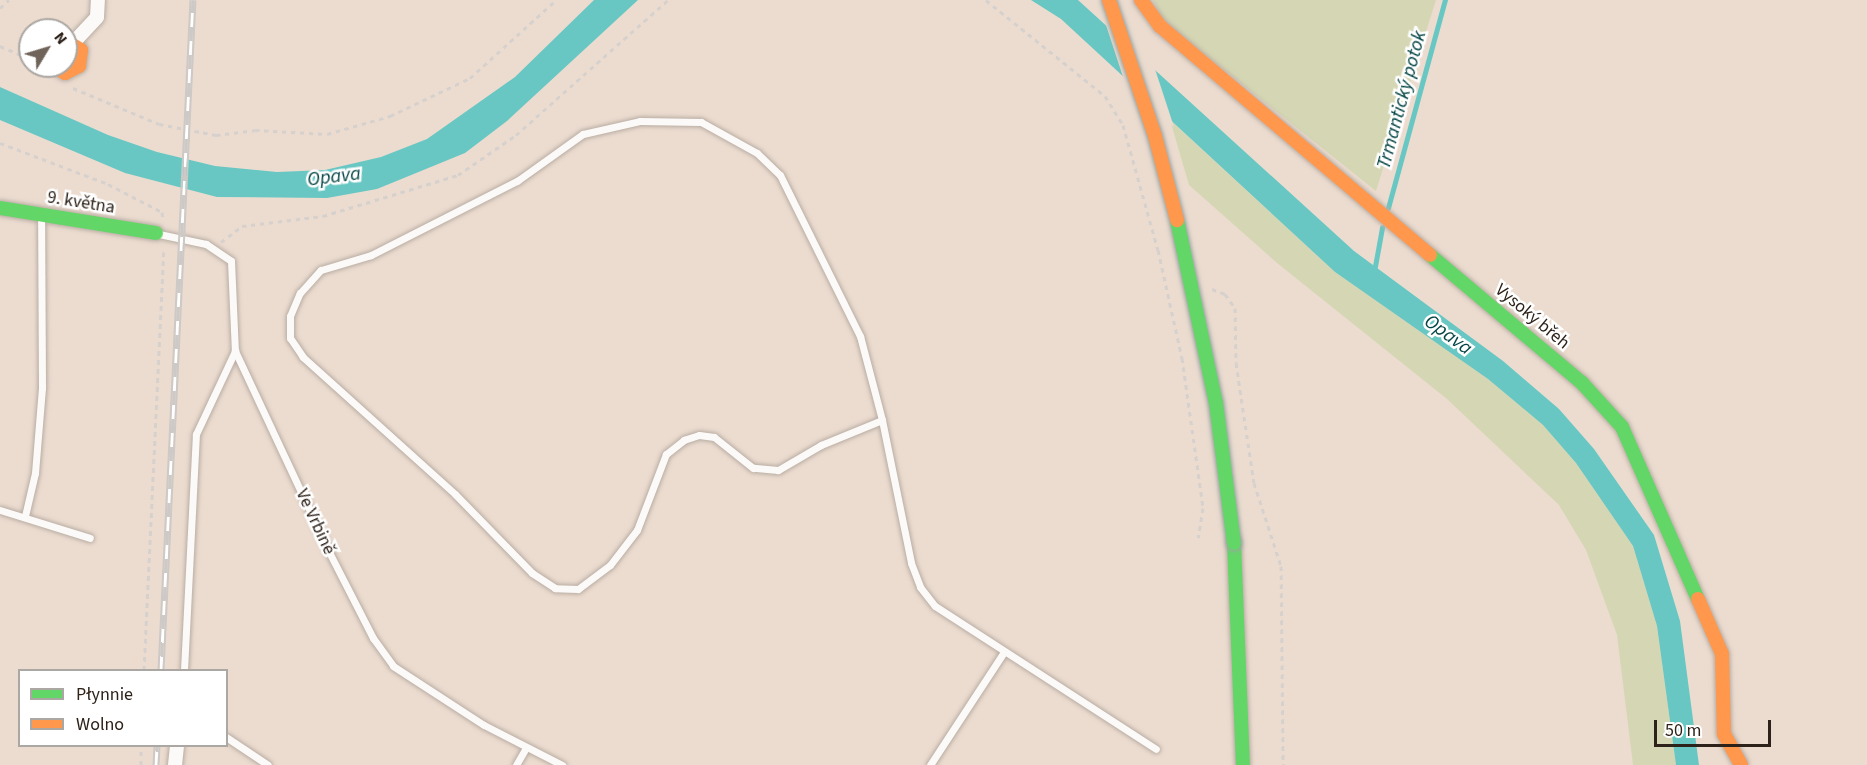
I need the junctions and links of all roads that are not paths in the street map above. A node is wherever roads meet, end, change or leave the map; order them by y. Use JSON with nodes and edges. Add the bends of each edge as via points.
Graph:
{"nodes":[{"id":1,"x":98,"y":0,"type":"edge"},
{"id":2,"x":1109,"y":0,"type":"edge"},
{"id":3,"x":1141,"y":0,"type":"edge"},
{"id":4,"x":78,"y":35,"type":"edge"},
{"id":5,"x":78,"y":48,"type":"edge"},
{"id":6,"x":78,"y":66,"type":"edge"},
{"id":7,"x":0,"y":208,"type":"edge"},
{"id":8,"x":41,"y":214,"type":"junction"},
{"id":9,"x":160,"y":234,"type":"joint"},
{"id":10,"x":236,"y":351,"type":"junction"},
{"id":11,"x":882,"y":420,"type":"junction"},
{"id":12,"x":0,"y":510,"type":"edge"},
{"id":13,"x":25,"y":516,"type":"junction"},
{"id":14,"x":90,"y":538,"type":"dead end"},
{"id":15,"x":1004,"y":652,"type":"junction"},
{"id":16,"x":184,"y":669,"type":"edge"},
{"id":17,"x":228,"y":738,"type":"edge"},
{"id":18,"x":177,"y":747,"type":"edge"},
{"id":19,"x":526,"y":748,"type":"junction"},
{"id":20,"x":1156,"y":749,"type":"dead end"},
{"id":21,"x":175,"y":765,"type":"edge"},
{"id":22,"x":268,"y":765,"type":"edge"},
{"id":23,"x":516,"y":765,"type":"edge"},
{"id":24,"x":562,"y":765,"type":"edge"},
{"id":25,"x":930,"y":765,"type":"edge"},
{"id":26,"x":1243,"y":765,"type":"edge"},
{"id":27,"x":1741,"y":765,"type":"edge"}],
"edges":[{"from":1,"to":4,"type":"street","via":[[97,17]]},
{"from":2,"to":26,"type":"street","bridge":true,"via":[[1155,136],[1189,264],[1216,403],[1234,543]]},
{"from":3,"to":27,"type":"street","name":"Vysoký břeh","via":[[1160,26],[1582,384],[1622,427],[1722,654],[1724,734]]},
{"from":5,"to":6,"type":"street"},
{"from":7,"to":8,"type":"street","name":"9. května"},
{"from":8,"to":9,"type":"street","name":"9. května"},
{"from":8,"to":13,"type":"lane","via":[[42,388],[35,473]]},
{"from":9,"to":10,"type":"lane","name":"Ve Vrbině","via":[[212,248],[231,261]]},
{"from":10,"to":16,"type":"lane","via":[[196,434]]},
{"from":10,"to":19,"type":"lane","name":"Ve Vrbině","via":[[333,561],[373,638],[393,666]]},
{"from":11,"to":11,"type":"lane","via":[[860,336],[780,176],[757,153],[701,122],[640,121],[583,134],[517,182],[371,255],[321,270],[300,293],[290,316],[291,338],[303,357],[455,494],[532,573],[555,588],[578,589],[610,565],[638,530],[666,454],[684,440],[699,435],[714,437],[753,468],[778,470],[821,445]]},
{"from":11,"to":15,"type":"lane","via":[[911,563],[920,587],[935,606]]},
{"from":12,"to":13,"type":"lane"},
{"from":13,"to":14,"type":"lane"},
{"from":15,"to":20,"type":"lane"},
{"from":15,"to":25,"type":"lane"},
{"from":17,"to":22,"type":"lane"},
{"from":18,"to":21,"type":"street"},
{"from":19,"to":23,"type":"lane"},
{"from":19,"to":24,"type":"lane","name":"Ve Vrbině"}]}
